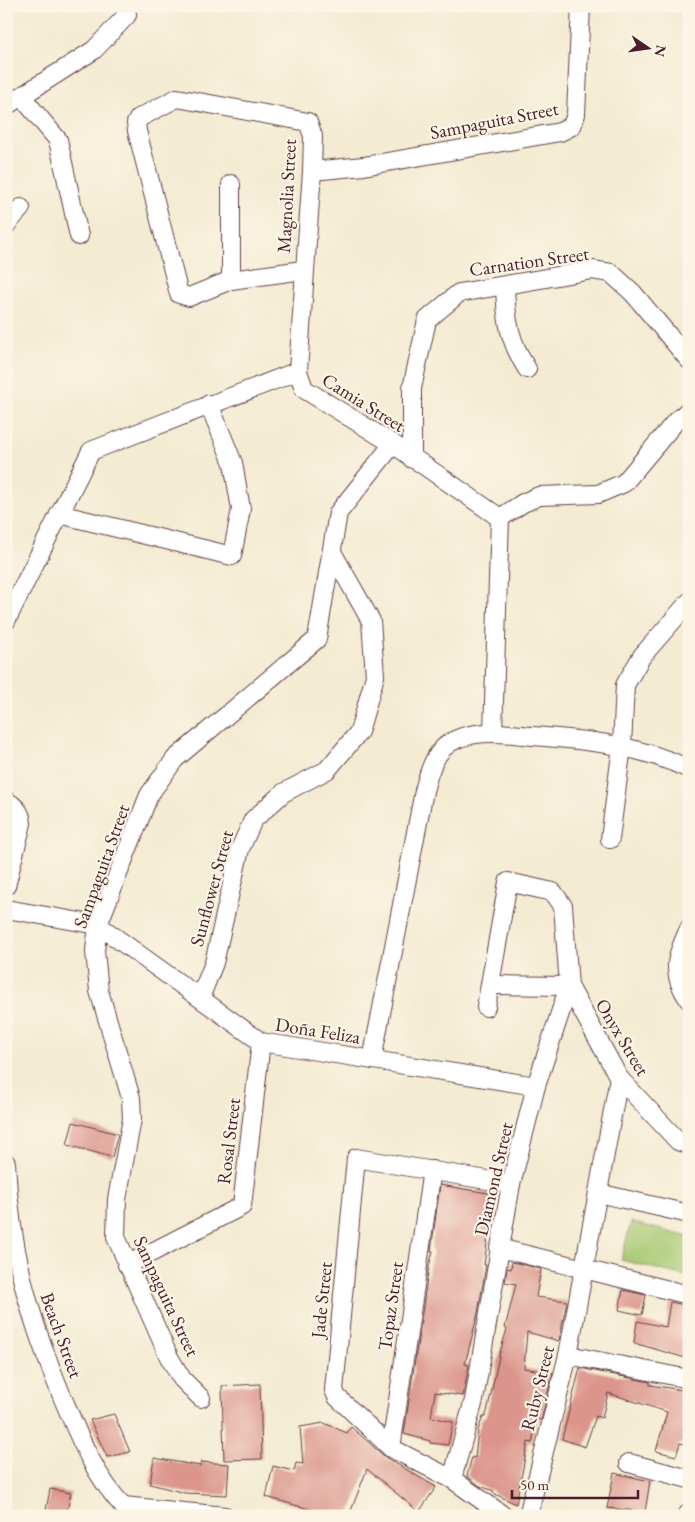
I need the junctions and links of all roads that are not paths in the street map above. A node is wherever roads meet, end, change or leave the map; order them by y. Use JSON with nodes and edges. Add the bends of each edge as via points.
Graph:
{"nodes":[{"id":1,"x":126,"y":6,"type":"edge"},
{"id":2,"x":581,"y":6,"type":"edge"},
{"id":3,"x":22,"y":97,"type":"junction"},
{"id":4,"x":6,"y":106,"type":"edge"},
{"id":5,"x":312,"y":171,"type":"junction"},
{"id":6,"x":231,"y":184,"type":"dead end"},
{"id":7,"x":21,"y":208,"type":"dead end"},
{"id":8,"x":6,"y":225,"type":"edge"},
{"id":9,"x":79,"y":236,"type":"dead end"},
{"id":10,"x":303,"y":270,"type":"junction"},
{"id":11,"x":231,"y":280,"type":"junction"},
{"id":12,"x":505,"y":286,"type":"junction"},
{"id":13,"x":689,"y":360,"type":"edge"},
{"id":14,"x":527,"y":369,"type":"dead end"},
{"id":15,"x":298,"y":371,"type":"junction"},
{"id":16,"x":209,"y":404,"type":"junction"},
{"id":17,"x":689,"y":410,"type":"edge"},
{"id":18,"x":393,"y":444,"type":"junction"},
{"id":19,"x":412,"y":459,"type":"junction"},
{"id":20,"x":59,"y":514,"type":"junction"},
{"id":21,"x":500,"y":518,"type":"junction"},
{"id":22,"x":332,"y":552,"type":"junction"},
{"id":23,"x":689,"y":602,"type":"edge"},
{"id":24,"x":6,"y":621,"type":"edge"},
{"id":25,"x":493,"y":732,"type":"junction"},
{"id":26,"x":622,"y":746,"type":"junction"},
{"id":27,"x":689,"y":769,"type":"edge"},
{"id":28,"x":6,"y":801,"type":"edge"},
{"id":29,"x":610,"y":839,"type":"dead end"},
{"id":30,"x":6,"y":886,"type":"edge"},
{"id":31,"x":6,"y":909,"type":"edge"},
{"id":32,"x":98,"y":925,"type":"junction"},
{"id":33,"x":689,"y":929,"type":"edge"},
{"id":34,"x":491,"y":985,"type":"junction"},
{"id":35,"x":569,"y":986,"type":"junction"},
{"id":36,"x":200,"y":998,"type":"junction"},
{"id":37,"x":689,"y":1000,"type":"edge"},
{"id":38,"x":486,"y":1007,"type":"dead end"},
{"id":39,"x":261,"y":1042,"type":"junction"},
{"id":40,"x":372,"y":1060,"type":"junction"},
{"id":41,"x":619,"y":1078,"type":"junction"},
{"id":42,"x":536,"y":1086,"type":"junction"},
{"id":43,"x":689,"y":1145,"type":"edge"},
{"id":44,"x":6,"y":1163,"type":"edge"},
{"id":45,"x":432,"y":1170,"type":"junction"},
{"id":46,"x":511,"y":1184,"type":"junction"},
{"id":47,"x":598,"y":1193,"type":"junction"},
{"id":48,"x":689,"y":1214,"type":"edge"},
{"id":49,"x":499,"y":1248,"type":"junction"},
{"id":50,"x":126,"y":1265,"type":"junction"},
{"id":51,"x":584,"y":1270,"type":"junction"},
{"id":52,"x":689,"y":1295,"type":"edge"},
{"id":53,"x":568,"y":1355,"type":"junction"},
{"id":54,"x":689,"y":1379,"type":"edge"},
{"id":55,"x":201,"y":1398,"type":"dead end"},
{"id":56,"x":391,"y":1448,"type":"junction"},
{"id":57,"x":629,"y":1463,"type":"dead end"},
{"id":58,"x":452,"y":1479,"type":"junction"},
{"id":59,"x":689,"y":1479,"type":"edge"},
{"id":60,"x":122,"y":1511,"type":"edge"},
{"id":61,"x":689,"y":1513,"type":"edge"},
{"id":62,"x":225,"y":1516,"type":"edge"},
{"id":63,"x":504,"y":1516,"type":"edge"},
{"id":64,"x":528,"y":1516,"type":"edge"},
{"id":65,"x":686,"y":1516,"type":"edge"}],
"edges":[{"from":1,"to":3,"type":"street","via":[[127,16],[94,50]]},
{"from":2,"to":5,"type":"street","name":"Sampaguita Street","via":[[576,114],[572,126],[560,132],[364,166]]},
{"from":3,"to":4,"type":"street"},
{"from":3,"to":9,"type":"street","via":[[58,140]]},
{"from":5,"to":10,"type":"street","name":"Magnolia Street"},
{"from":5,"to":11,"type":"street","name":"Magnolia Street","via":[[313,136],[308,122],[177,98],[139,118],[137,131],[178,294],[189,297]]},
{"from":6,"to":11,"type":"street"},
{"from":7,"to":8,"type":"street"},
{"from":10,"to":11,"type":"street","name":"Magnolia Street"},
{"from":10,"to":15,"type":"street","name":"Camia Street"},
{"from":12,"to":13,"type":"street","name":"Carnation Street","via":[[592,270],[611,273],[633,293]]},
{"from":12,"to":14,"type":"street","via":[[506,320],[514,348]]},
{"from":12,"to":19,"type":"street","name":"Carnation Street","via":[[459,292],[427,320],[412,388]]},
{"from":15,"to":16,"type":"street"},
{"from":15,"to":18,"type":"street","name":"Camia Street","via":[[304,389]]},
{"from":16,"to":20,"type":"street","via":[[91,451]]},
{"from":16,"to":20,"type":"street","via":[[233,463],[241,509],[232,556]]},
{"from":17,"to":21,"type":"street","via":[[624,483],[598,494],[539,496]]},
{"from":18,"to":19,"type":"street","name":"Camia Street"},
{"from":18,"to":22,"type":"street","name":"Sampaguita Street","via":[[338,513]]},
{"from":19,"to":21,"type":"street","name":"Camia Street"},
{"from":20,"to":24,"type":"street"},
{"from":21,"to":25,"type":"street"},
{"from":22,"to":32,"type":"street","name":"Sampaguita Street","via":[[317,639],[175,759],[149,796]]},
{"from":22,"to":36,"type":"street","name":"Sunflower Street","via":[[371,621],[375,676],[362,722],[359,732],[327,770],[283,793],[253,820],[240,849],[214,963]]},
{"from":23,"to":26,"type":"street","via":[[642,656],[625,685]]},
{"from":25,"to":26,"type":"street"},
{"from":25,"to":40,"type":"street","via":[[456,739],[440,752],[430,766]]},
{"from":26,"to":27,"type":"street"},
{"from":26,"to":29,"type":"street"},
{"from":28,"to":30,"type":"street","via":[[21,813],[22,823]]},
{"from":31,"to":32,"type":"street"},
{"from":32,"to":36,"type":"street","name":"Doña Feliza"},
{"from":32,"to":50,"type":"street","name":"Sampaguita Street","via":[[95,951],[99,991],[131,1098],[132,1119],[116,1220],[116,1237]]},
{"from":33,"to":37,"type":"street","via":[[676,966],[681,989]]},
{"from":34,"to":35,"type":"street"},
{"from":34,"to":35,"type":"street","name":"Diamond Street","via":[[508,882],[552,892],[563,906]]},
{"from":34,"to":38,"type":"street"},
{"from":35,"to":41,"type":"street","name":"Onyx Street"},
{"from":35,"to":42,"type":"street","name":"Diamond Street"},
{"from":36,"to":39,"type":"street","name":"Doña Feliza"},
{"from":39,"to":40,"type":"street","name":"Doña Feliza"},
{"from":39,"to":50,"type":"street","name":"Rosal Street","via":[[242,1206]]},
{"from":40,"to":42,"type":"street","name":"Doña Feliza"},
{"from":41,"to":43,"type":"street","name":"Onyx Street","via":[[678,1141]]},
{"from":41,"to":47,"type":"street","name":"Ruby Street"},
{"from":42,"to":46,"type":"street","name":"Diamond Street"},
{"from":44,"to":60,"type":"street","name":"Beach Street","via":[[14,1251],[39,1340],[91,1461]]},
{"from":45,"to":46,"type":"street","name":"Jade Street"},
{"from":45,"to":56,"type":"street","name":"Topaz Street"},
{"from":45,"to":56,"type":"street","name":"Jade Street","via":[[356,1158],[334,1390],[337,1397]]},
{"from":46,"to":49,"type":"street","name":"Diamond Street"},
{"from":47,"to":48,"type":"street"},
{"from":47,"to":51,"type":"street","name":"Ruby Street"},
{"from":49,"to":51,"type":"street"},
{"from":49,"to":58,"type":"street","name":"Diamond Street","via":[[474,1400]]},
{"from":50,"to":55,"type":"street","name":"Sampaguita Street","via":[[169,1357],[182,1379]]},
{"from":51,"to":52,"type":"street"},
{"from":51,"to":53,"type":"street","name":"Ruby Street"},
{"from":53,"to":54,"type":"street"},
{"from":53,"to":64,"type":"street","name":"Ruby Street"},
{"from":56,"to":58,"type":"street","name":"Jade Street"},
{"from":57,"to":59,"type":"street"},
{"from":58,"to":63,"type":"street","name":"Jade Street"},
{"from":60,"to":62,"type":"street"},
{"from":61,"to":65,"type":"street"}]}
